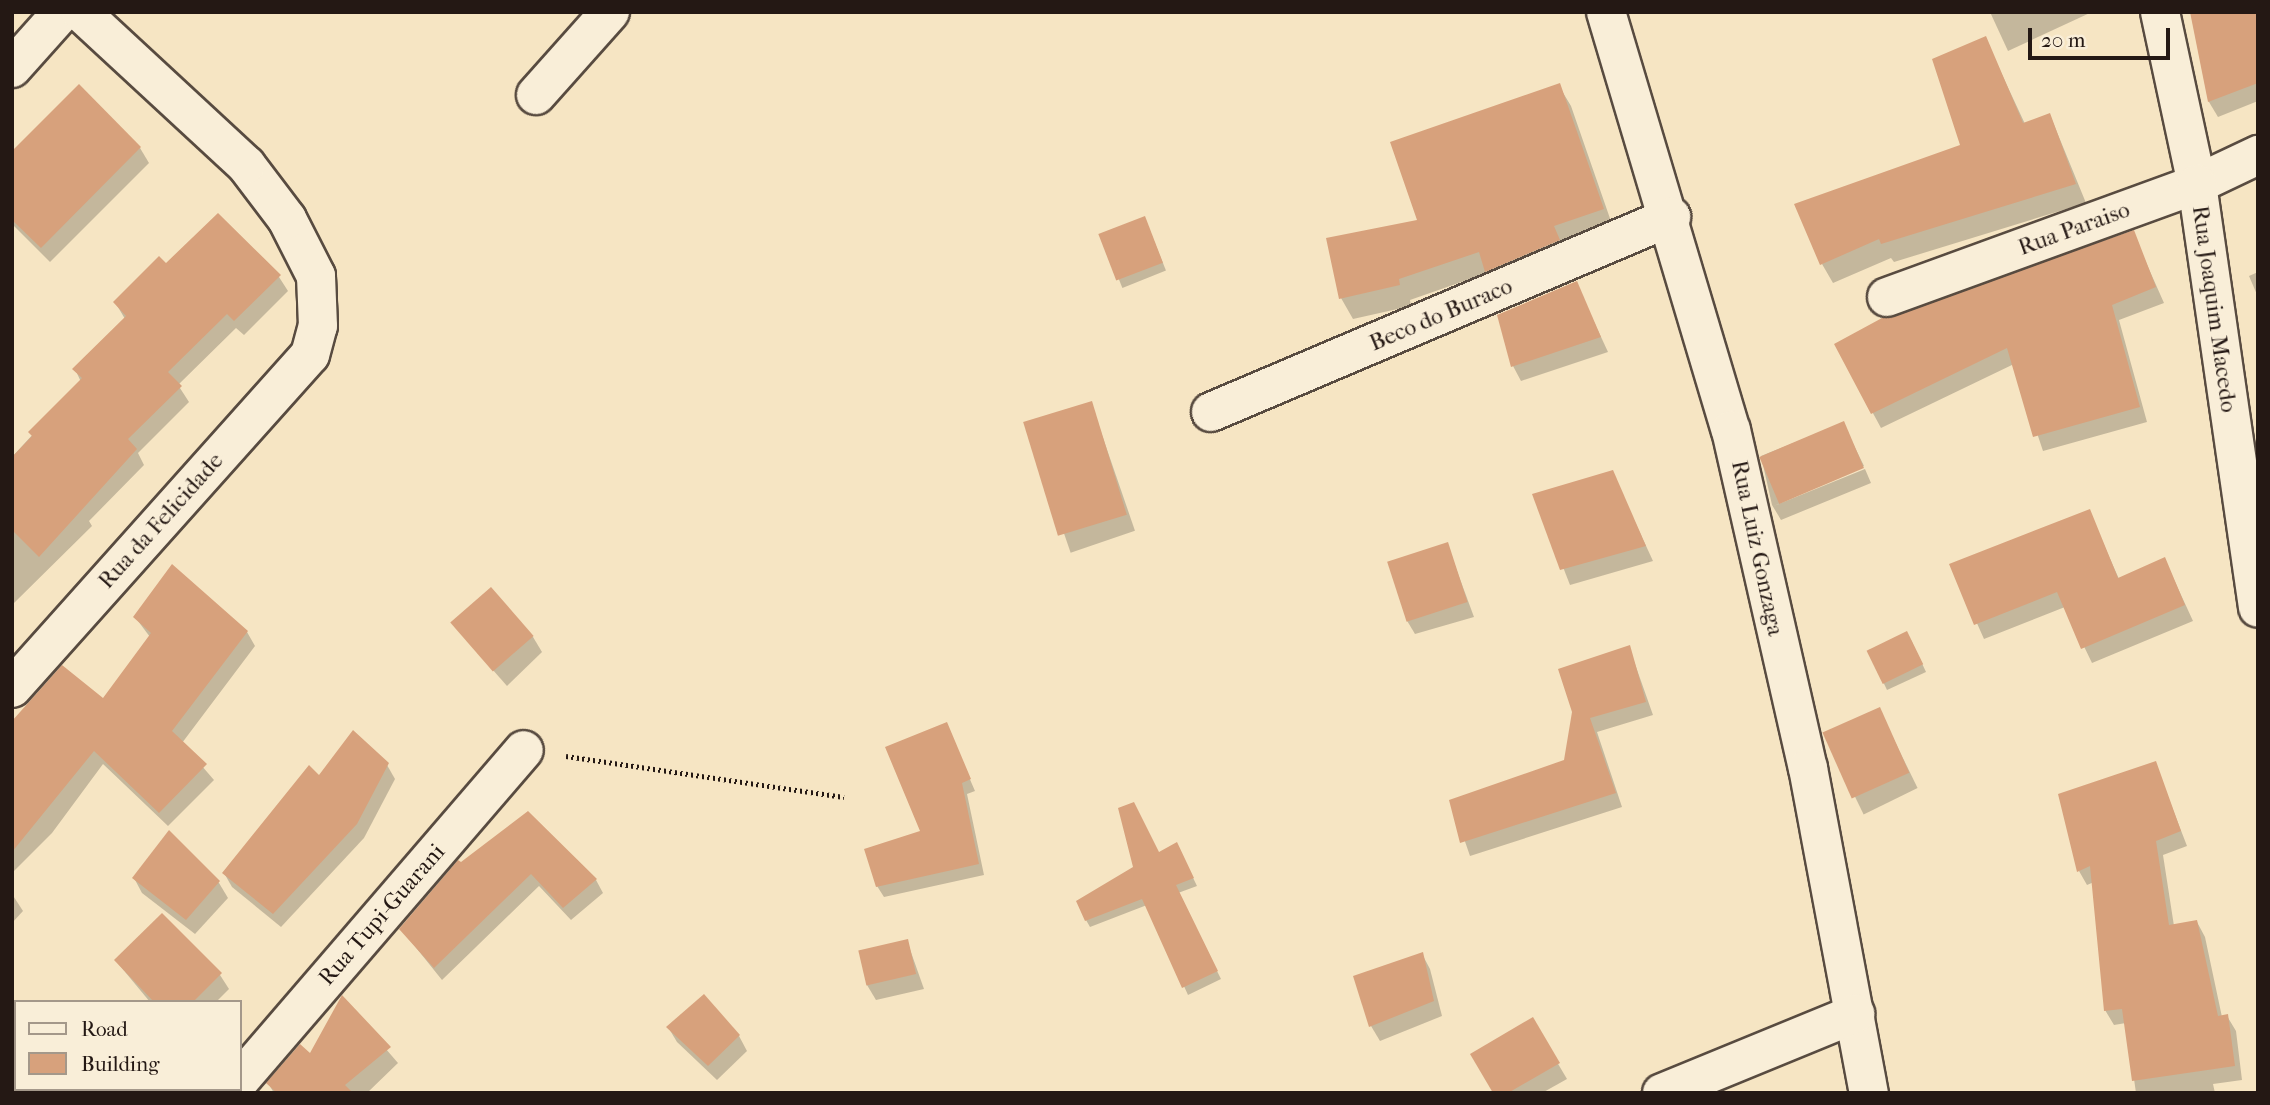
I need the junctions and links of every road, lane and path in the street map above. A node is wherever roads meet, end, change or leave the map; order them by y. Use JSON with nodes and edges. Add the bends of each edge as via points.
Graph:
{"nodes":[{"id":1,"x":62,"y":12,"type":"edge"},
{"id":2,"x":81,"y":12,"type":"edge"},
{"id":3,"x":610,"y":12,"type":"edge"},
{"id":4,"x":1606,"y":12,"type":"edge"},
{"id":5,"x":2160,"y":12,"type":"edge"},
{"id":6,"x":12,"y":68,"type":"edge"},
{"id":7,"x":536,"y":95,"type":"dead end"},
{"id":8,"x":2258,"y":155,"type":"edge"},
{"id":9,"x":2197,"y":184,"type":"junction"},
{"id":10,"x":1671,"y":217,"type":"junction"},
{"id":11,"x":1887,"y":297,"type":"dead end"},
{"id":12,"x":1212,"y":412,"type":"dead end"},
{"id":13,"x":2258,"y":608,"type":"edge"},
{"id":14,"x":12,"y":688,"type":"edge"},
{"id":15,"x":524,"y":750,"type":"joint"},
{"id":16,"x":844,"y":797,"type":"dead end"},
{"id":17,"x":1855,"y":1014,"type":"junction"},
{"id":18,"x":242,"y":1078,"type":"edge"},
{"id":19,"x":1662,"y":1093,"type":"edge"},
{"id":20,"x":1869,"y":1093,"type":"edge"}],
"edges":[{"from":1,"to":6,"type":"street"},
{"from":2,"to":14,"type":"street","name":"Rua da Felicidade","via":[[246,165],[287,219],[316,276],[318,326],[310,355]]},
{"from":3,"to":7,"type":"street"},
{"from":4,"to":10,"type":"street","name":"Rua Luiz Gonzaga"},
{"from":5,"to":9,"type":"street","name":"Rua Joaquim Macedo"},
{"from":8,"to":9,"type":"street","name":"Rua Paraiso"},
{"from":9,"to":11,"type":"street","name":"Rua Paraiso"},
{"from":9,"to":13,"type":"street","name":"Rua Joaquim Macedo"},
{"from":10,"to":12,"type":"street","name":"Beco do Buraco"},
{"from":10,"to":17,"type":"street","name":"Rua Luiz Gonzaga","via":[[1731,430],[1808,768]]},
{"from":15,"to":16,"type":"path"},
{"from":15,"to":18,"type":"street","name":"Rua Tupi-Guarani"},
{"from":17,"to":19,"type":"street"},
{"from":17,"to":20,"type":"street","name":"Rua Luiz Gonzaga"}]}
